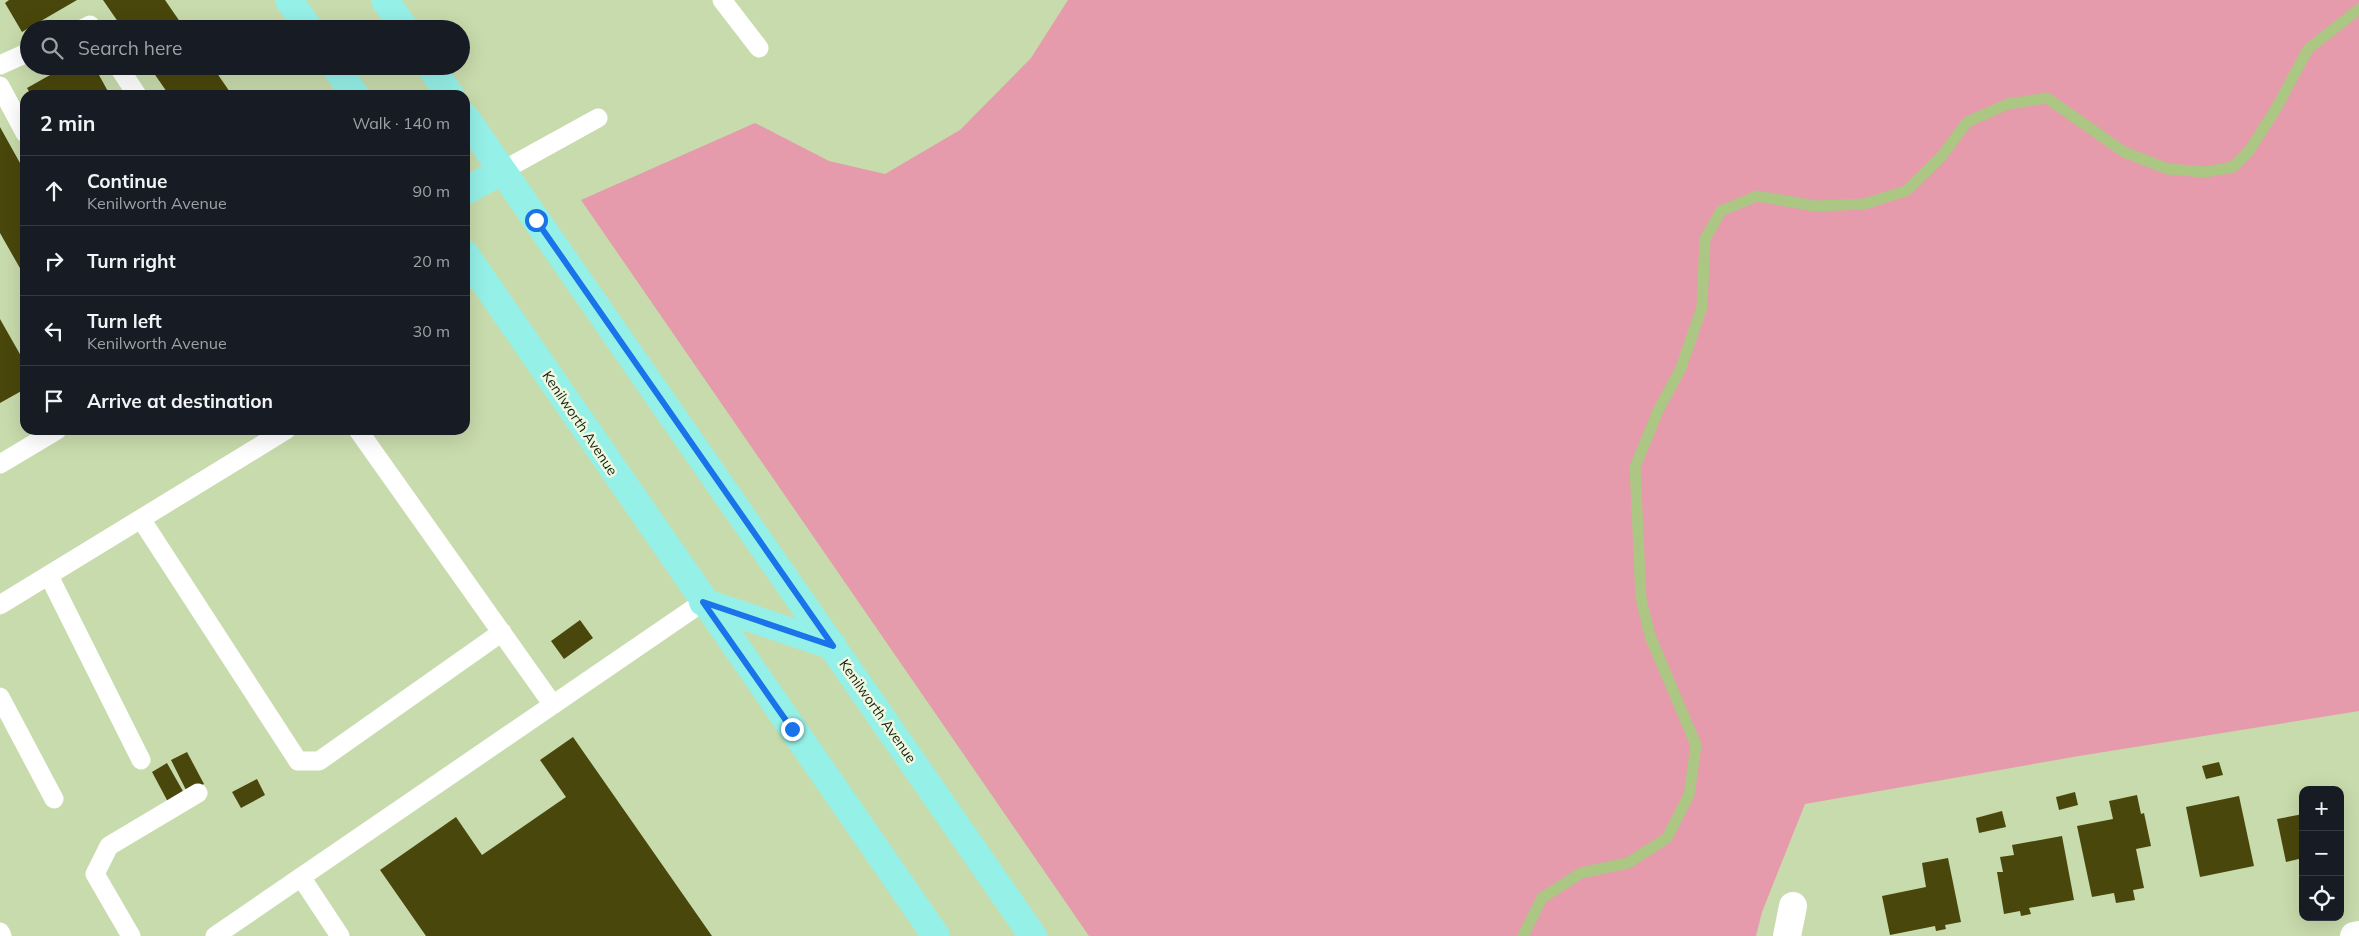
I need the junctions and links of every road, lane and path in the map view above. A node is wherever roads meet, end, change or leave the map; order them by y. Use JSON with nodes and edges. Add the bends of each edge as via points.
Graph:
{"nodes":[{"id":1,"x":289,"y":0,"type":"edge"},
{"id":2,"x":385,"y":0,"type":"edge"},
{"id":3,"x":722,"y":0,"type":"edge"},
{"id":4,"x":303,"y":20,"type":"edge"},
{"id":5,"x":399,"y":20,"type":"edge"},
{"id":6,"x":759,"y":48,"type":"dead end"},
{"id":7,"x":20,"y":56,"type":"edge"},
{"id":8,"x":0,"y":65,"type":"edge"},
{"id":9,"x":124,"y":75,"type":"edge"},
{"id":10,"x":341,"y":75,"type":"edge"},
{"id":11,"x":436,"y":75,"type":"edge"},
{"id":12,"x":0,"y":86,"type":"edge"},
{"id":13,"x":135,"y":90,"type":"edge"},
{"id":14,"x":352,"y":90,"type":"edge"},
{"id":15,"x":447,"y":90,"type":"edge"},
{"id":16,"x":598,"y":118,"type":"dead end"},
{"id":17,"x":20,"y":123,"type":"edge"},
{"id":18,"x":470,"y":124,"type":"edge"},
{"id":19,"x":502,"y":171,"type":"junction"},
{"id":20,"x":470,"y":188,"type":"edge"},
{"id":21,"x":470,"y":261,"type":"edge"},
{"id":22,"x":49,"y":435,"type":"edge"},
{"id":23,"x":278,"y":435,"type":"edge"},
{"id":24,"x":362,"y":435,"type":"edge"},
{"id":25,"x":0,"y":464,"type":"edge"},
{"id":26,"x":141,"y":519,"type":"junction"},
{"id":27,"x":49,"y":576,"type":"junction"},
{"id":28,"x":703,"y":602,"type":"junction"},
{"id":29,"x":0,"y":605,"type":"edge"},
{"id":30,"x":502,"y":632,"type":"junction"},
{"id":31,"x":833,"y":646,"type":"junction"},
{"id":32,"x":0,"y":697,"type":"edge"},
{"id":33,"x":554,"y":705,"type":"junction"},
{"id":34,"x":141,"y":760,"type":"dead end"},
{"id":35,"x":198,"y":794,"type":"dead end"},
{"id":36,"x":54,"y":799,"type":"dead end"},
{"id":37,"x":301,"y":877,"type":"junction"},
{"id":38,"x":1793,"y":906,"type":"dead end"},
{"id":39,"x":0,"y":932,"type":"edge"},
{"id":40,"x":2359,"y":935,"type":"edge"},
{"id":41,"x":2,"y":936,"type":"edge"},
{"id":42,"x":131,"y":936,"type":"edge"},
{"id":43,"x":215,"y":936,"type":"edge"},
{"id":44,"x":340,"y":936,"type":"edge"},
{"id":45,"x":936,"y":936,"type":"edge"},
{"id":46,"x":1033,"y":936,"type":"edge"},
{"id":47,"x":1786,"y":936,"type":"edge"},
{"id":48,"x":2354,"y":936,"type":"edge"}],
"edges":[{"from":1,"to":4,"type":"main road"},
{"from":2,"to":5,"type":"main road"},
{"from":3,"to":6,"type":"lane"},
{"from":7,"to":8,"type":"lane"},
{"from":9,"to":13,"type":"lane"},
{"from":10,"to":14,"type":"main road"},
{"from":11,"to":15,"type":"main road"},
{"from":12,"to":17,"type":"lane"},
{"from":16,"to":19,"type":"lane"},
{"from":18,"to":19,"type":"main road","name":"Kenilworth Avenue"},
{"from":19,"to":20,"type":"main road"},
{"from":19,"to":31,"type":"main road","name":"Kenilworth Avenue"},
{"from":21,"to":28,"type":"main road","name":"Kenilworth Avenue"},
{"from":22,"to":25,"type":"lane"},
{"from":23,"to":26,"type":"lane"},
{"from":24,"to":30,"type":"lane"},
{"from":26,"to":27,"type":"lane"},
{"from":26,"to":30,"type":"lane","via":[[298,761],[320,761]]},
{"from":27,"to":29,"type":"lane"},
{"from":27,"to":34,"type":"lane"},
{"from":28,"to":31,"type":"main road"},
{"from":28,"to":33,"type":"lane"},
{"from":28,"to":45,"type":"main road","name":"Kenilworth Avenue"},
{"from":30,"to":33,"type":"lane"},
{"from":31,"to":46,"type":"main road","name":"Kenilworth Avenue"},
{"from":32,"to":36,"type":"lane"},
{"from":33,"to":37,"type":"lane"},
{"from":35,"to":42,"type":"lane","via":[[109,846],[95,874]]},
{"from":37,"to":43,"type":"lane"},
{"from":37,"to":44,"type":"lane"},
{"from":38,"to":47,"type":"street"},
{"from":39,"to":41,"type":"lane"},
{"from":40,"to":48,"type":"street"}]}
